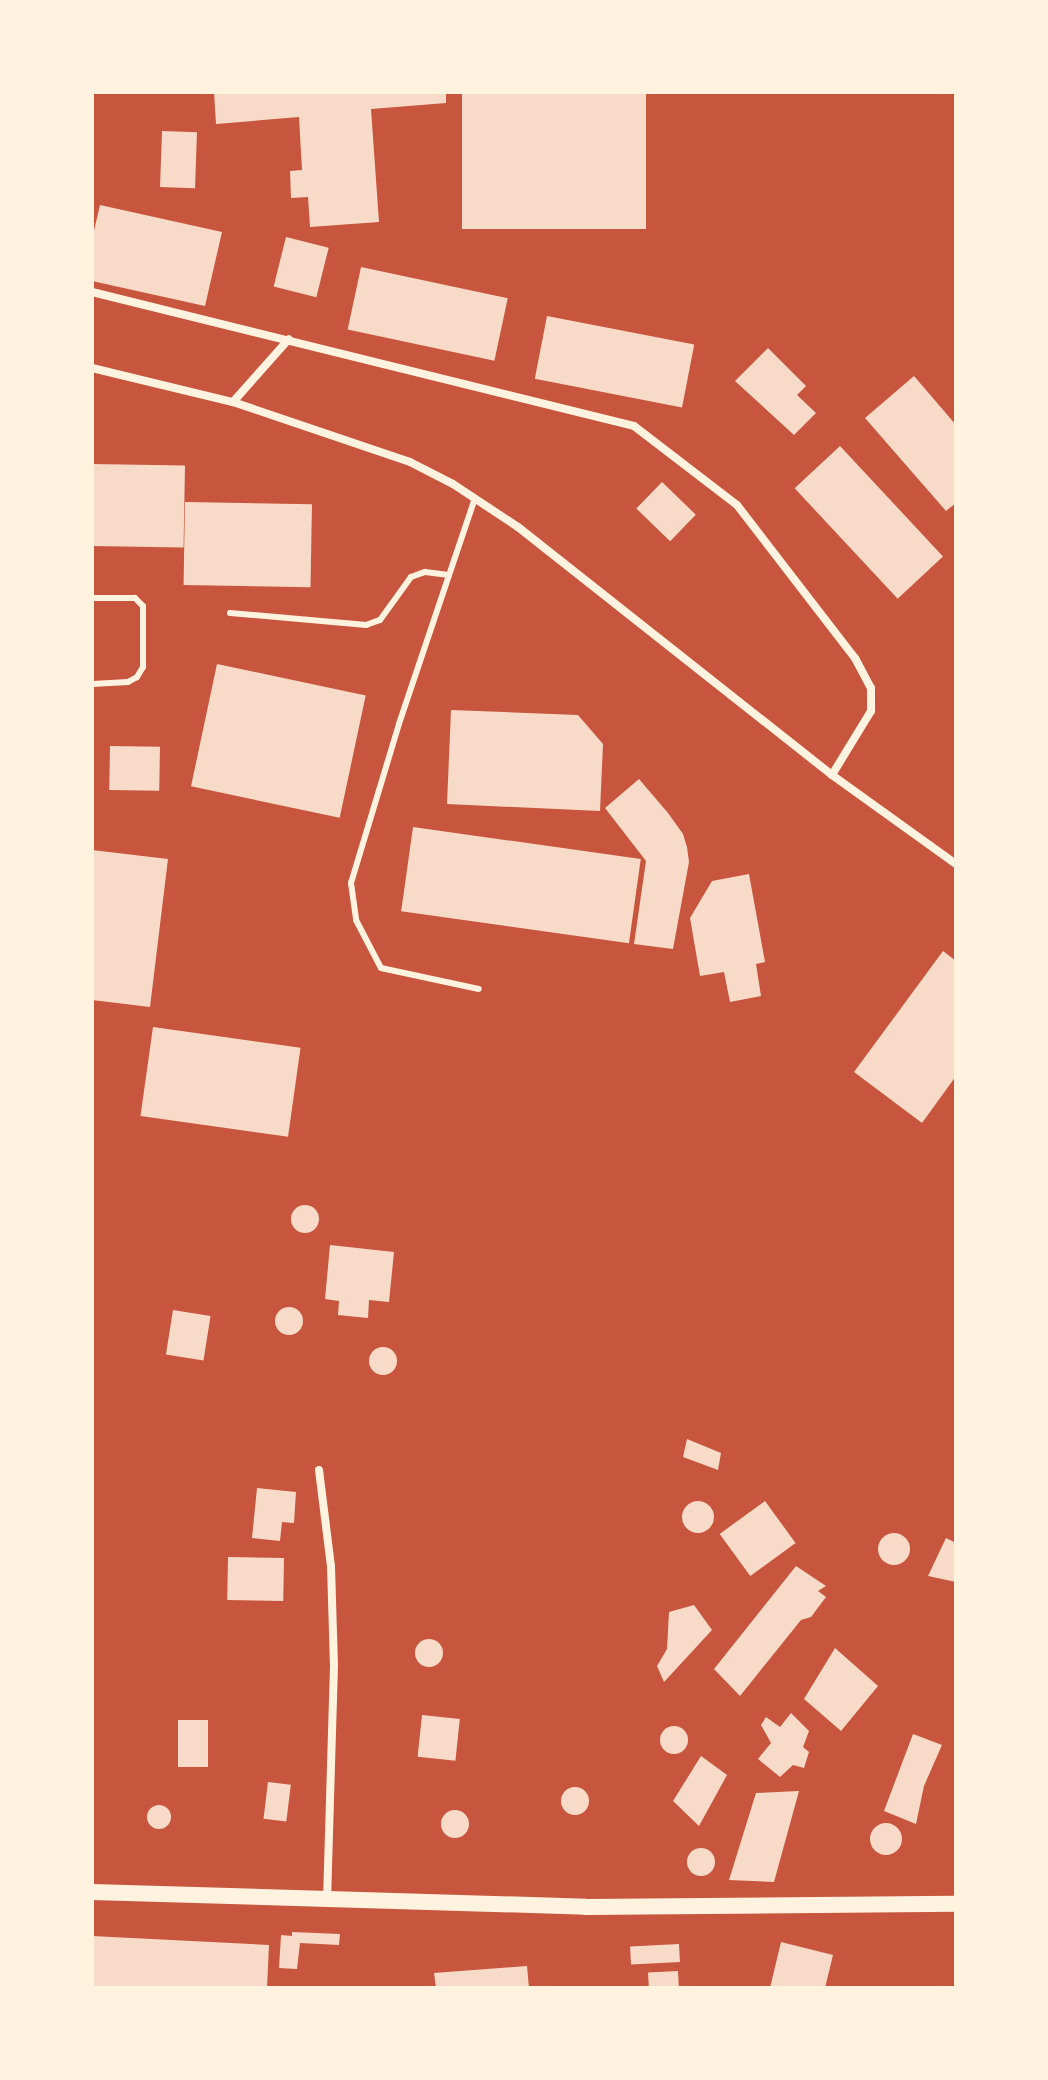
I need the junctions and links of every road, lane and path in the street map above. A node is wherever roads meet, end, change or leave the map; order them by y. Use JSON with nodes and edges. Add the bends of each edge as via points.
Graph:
{"nodes":[{"id":1,"x":92,"y":292,"type":"edge"},
{"id":2,"x":289,"y":339,"type":"junction"},
{"id":3,"x":92,"y":368,"type":"edge"},
{"id":4,"x":233,"y":402,"type":"junction"},
{"id":5,"x":475,"y":498,"type":"junction"},
{"id":6,"x":449,"y":575,"type":"junction"},
{"id":7,"x":92,"y":598,"type":"edge"},
{"id":8,"x":230,"y":613,"type":"dead end"},
{"id":9,"x":92,"y":684,"type":"edge"},
{"id":10,"x":832,"y":775,"type":"junction"},
{"id":11,"x":956,"y":864,"type":"edge"},
{"id":12,"x":479,"y":989,"type":"dead end"},
{"id":13,"x":319,"y":1470,"type":"dead end"},
{"id":14,"x":92,"y":1892,"type":"edge"},
{"id":15,"x":327,"y":1899,"type":"junction"},
{"id":16,"x":956,"y":1904,"type":"edge"}],
"edges":[{"from":1,"to":2,"type":"street"},
{"from":2,"to":4,"type":"street"},
{"from":2,"to":10,"type":"street","via":[[634,426],[737,505],[855,658],[871,688],[871,711]]},
{"from":3,"to":4,"type":"street"},
{"from":4,"to":5,"type":"street","via":[[410,462]]},
{"from":5,"to":6,"type":"lane"},
{"from":5,"to":10,"type":"street","via":[[607,595]]},
{"from":6,"to":8,"type":"lane","via":[[425,572],[411,577],[380,620],[366,625]]},
{"from":6,"to":12,"type":"lane","via":[[351,883],[356,920],[381,968]]},
{"from":7,"to":9,"type":"lane","via":[[135,598],[143,606],[143,667],[128,682]]},
{"from":10,"to":11,"type":"street"},
{"from":13,"to":15,"type":"street","via":[[331,1566],[334,1665]]},
{"from":14,"to":15,"type":"main road"},
{"from":15,"to":16,"type":"main road","via":[[586,1907]]}]}
